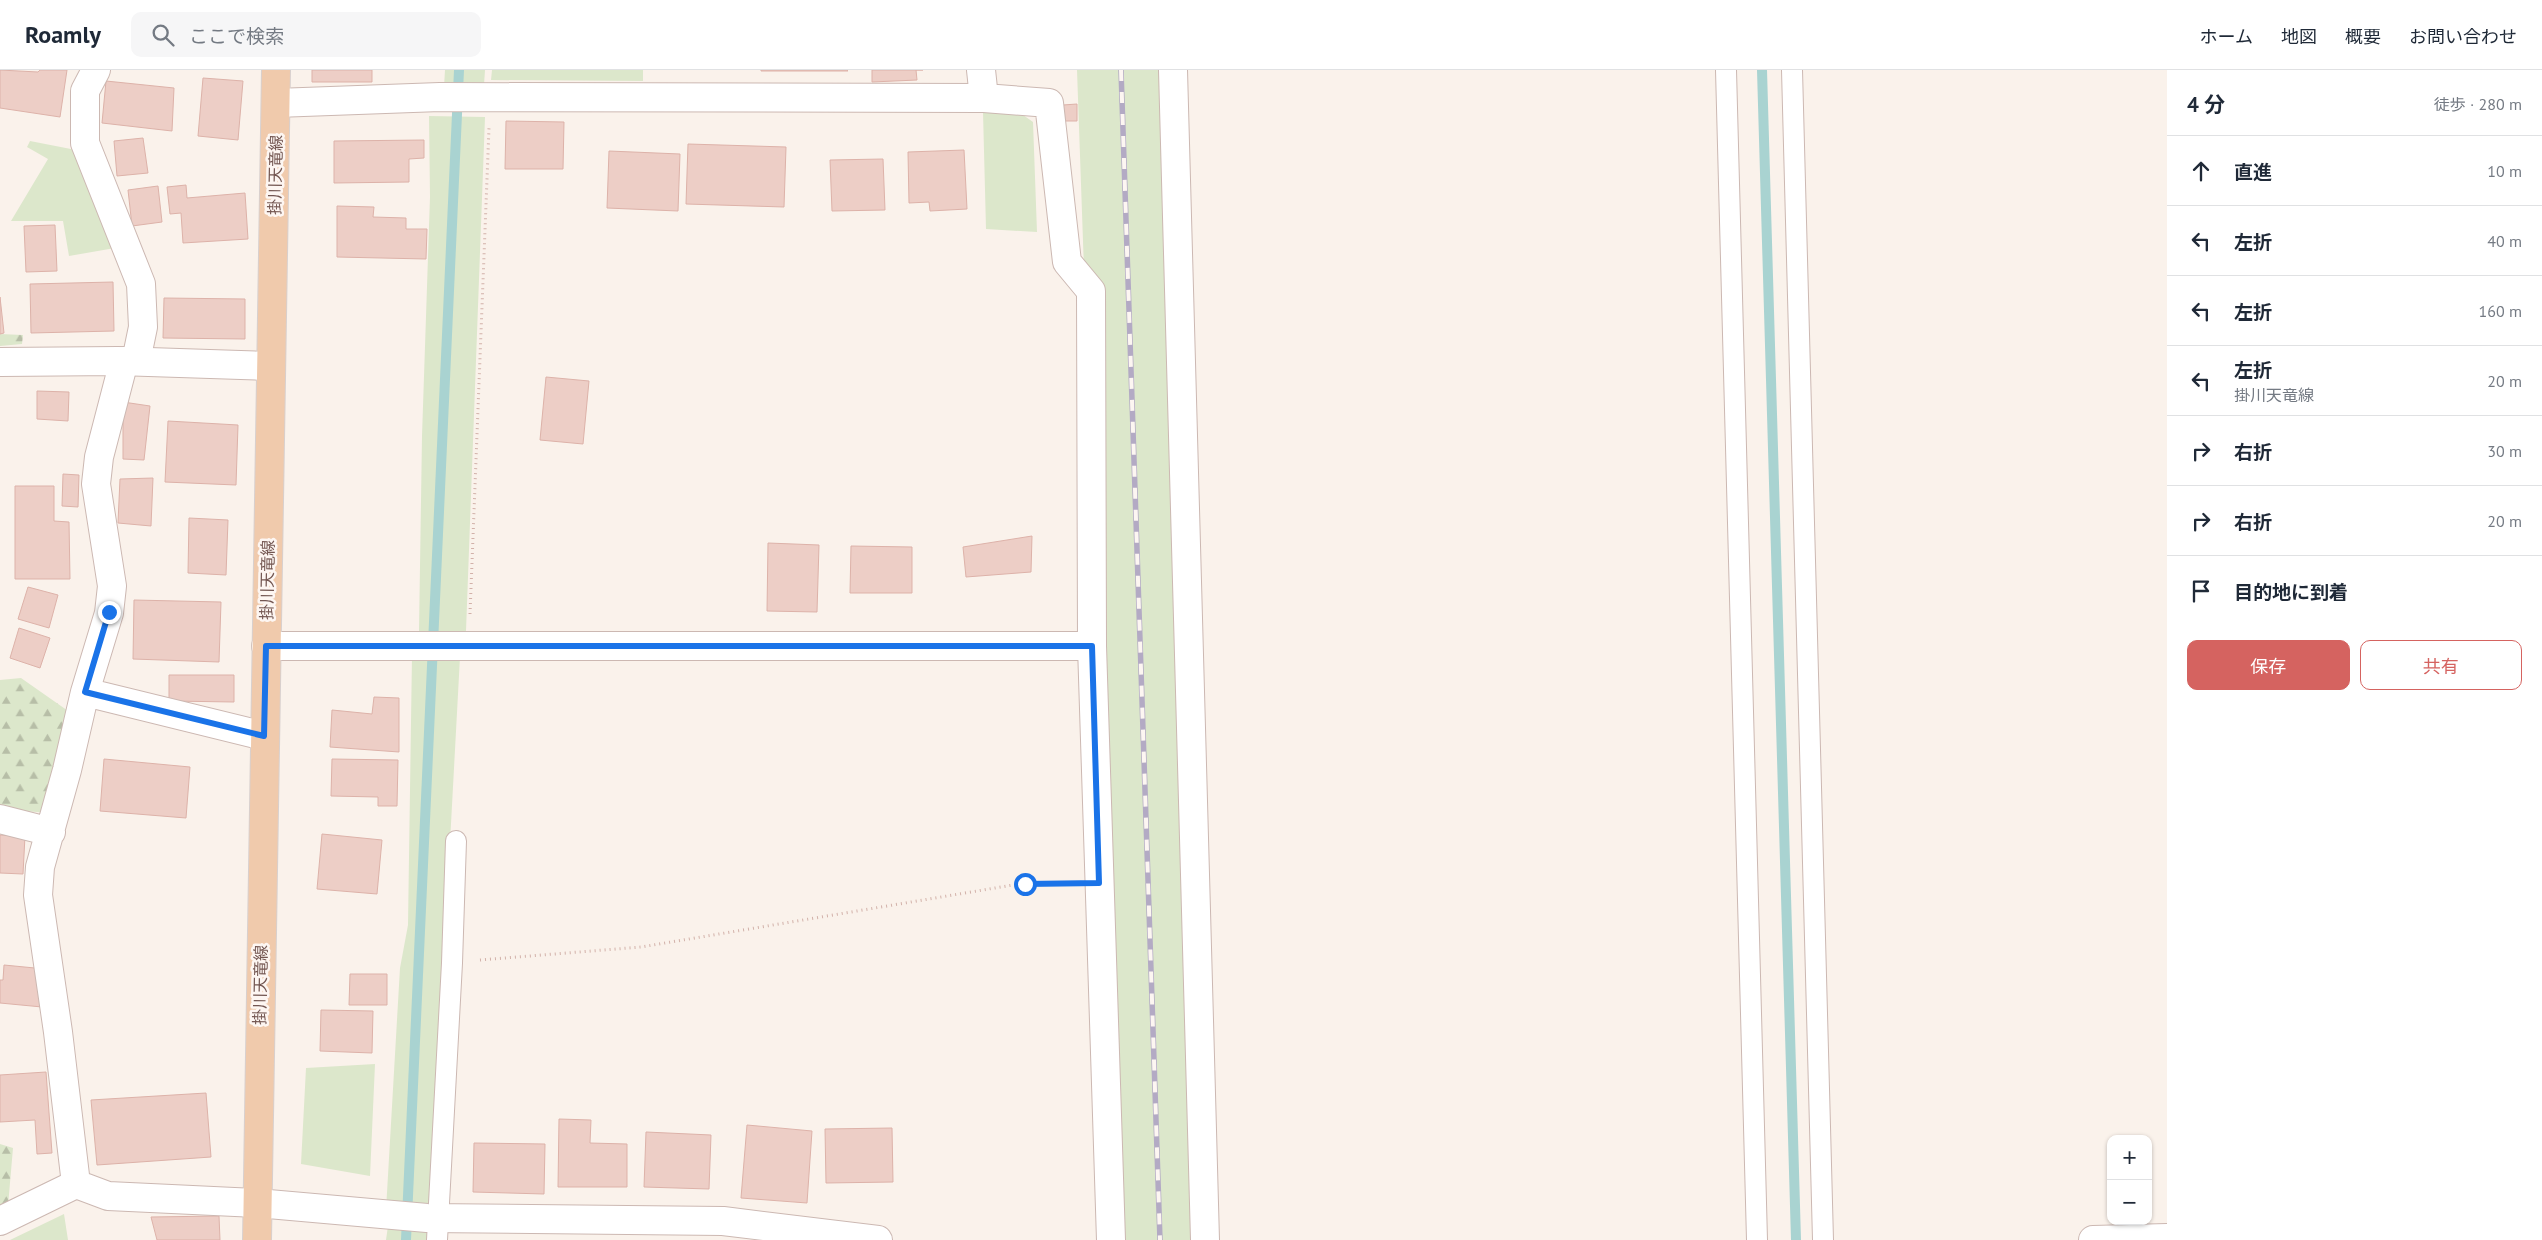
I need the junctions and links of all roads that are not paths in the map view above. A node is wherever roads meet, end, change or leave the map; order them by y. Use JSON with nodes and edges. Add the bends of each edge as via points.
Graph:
{"nodes":[{"id":1,"x":96,"y":70,"type":"edge"},
{"id":2,"x":276,"y":70,"type":"edge"},
{"id":3,"x":981,"y":70,"type":"edge"},
{"id":4,"x":1173,"y":70,"type":"edge"},
{"id":5,"x":1726,"y":70,"type":"edge"},
{"id":6,"x":1792,"y":70,"type":"edge"},
{"id":7,"x":984,"y":98,"type":"junction"},
{"id":8,"x":276,"y":103,"type":"junction"},
{"id":9,"x":130,"y":361,"type":"junction"},
{"id":10,"x":0,"y":362,"type":"edge"},
{"id":11,"x":270,"y":366,"type":"junction"},
{"id":12,"x":266,"y":646,"type":"junction"},
{"id":13,"x":1092,"y":646,"type":"junction"},
{"id":14,"x":85,"y":692,"type":"junction"},
{"id":15,"x":264,"y":736,"type":"junction"},
{"id":16,"x":0,"y":819,"type":"edge"},
{"id":17,"x":51,"y":832,"type":"junction"},
{"id":18,"x":456,"y":842,"type":"dead end"},
{"id":19,"x":76,"y":1184,"type":"junction"},
{"id":20,"x":257,"y":1203,"type":"junction"},
{"id":21,"x":0,"y":1221,"type":"edge"},
{"id":22,"x":433,"y":1225,"type":"edge"},
{"id":23,"x":590,"y":1230,"type":"edge"},
{"id":24,"x":2167,"y":1238,"type":"edge"},
{"id":25,"x":257,"y":1240,"type":"edge"},
{"id":26,"x":878,"y":1240,"type":"edge"},
{"id":27,"x":1111,"y":1240,"type":"edge"},
{"id":28,"x":1205,"y":1240,"type":"edge"},
{"id":29,"x":1757,"y":1240,"type":"edge"},
{"id":30,"x":1823,"y":1240,"type":"edge"},
{"id":31,"x":2093,"y":1240,"type":"edge"}],
"edges":[{"from":1,"to":9,"type":"street","via":[[85,91],[85,143],[141,284],[143,327]]},
{"from":2,"to":8,"type":"main road","name":"掛川天竜線"},
{"from":3,"to":7,"type":"street"},
{"from":4,"to":28,"type":"street"},
{"from":5,"to":29,"type":"lane"},
{"from":6,"to":30,"type":"lane"},
{"from":7,"to":8,"type":"street","via":[[440,97]]},
{"from":7,"to":13,"type":"street","via":[[1049,103],[1067,262],[1091,291]]},
{"from":8,"to":11,"type":"main road","name":"掛川天竜線"},
{"from":9,"to":10,"type":"street"},
{"from":9,"to":11,"type":"street"},
{"from":9,"to":14,"type":"street","via":[[99,457],[96,484],[112,586],[109,612]]},
{"from":11,"to":12,"type":"main road","name":"掛川天竜線"},
{"from":12,"to":13,"type":"street"},
{"from":12,"to":15,"type":"main road","name":"掛川天竜線"},
{"from":13,"to":27,"type":"street"},
{"from":14,"to":15,"type":"street"},
{"from":14,"to":17,"type":"street"},
{"from":15,"to":20,"type":"main road","name":"掛川天竜線"},
{"from":16,"to":17,"type":"street"},
{"from":17,"to":19,"type":"street","via":[[40,866],[38,895]]},
{"from":18,"to":22,"type":"lane","via":[[452,963]]},
{"from":19,"to":20,"type":"street","via":[[108,1196]]},
{"from":19,"to":21,"type":"street"},
{"from":20,"to":22,"type":"street","via":[[383,1214]]},
{"from":20,"to":25,"type":"main road","name":"掛川天竜線"},
{"from":22,"to":23,"type":"street"},
{"from":23,"to":26,"type":"street","via":[[723,1221]]},
{"from":24,"to":31,"type":"street"}]}
